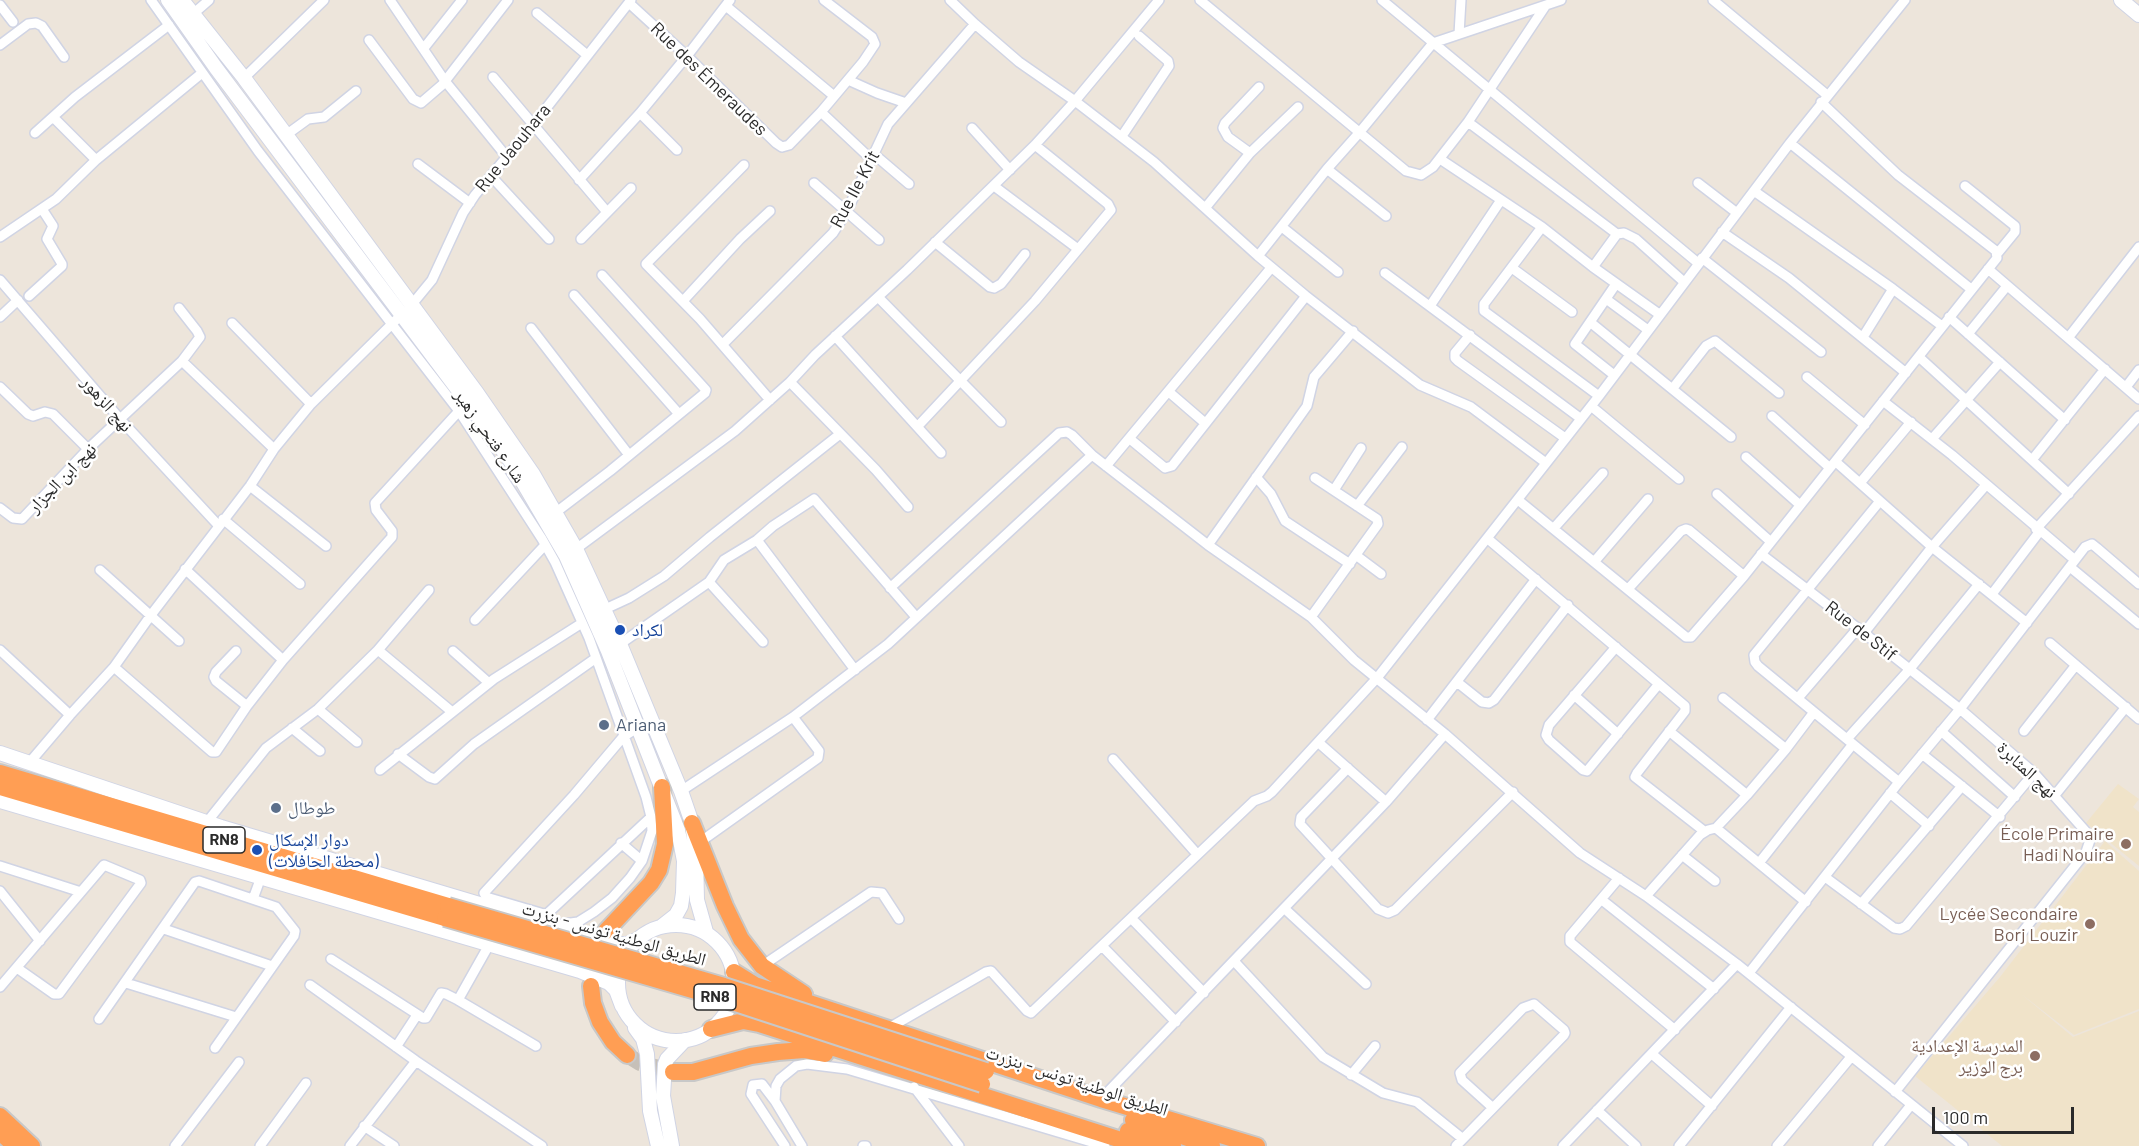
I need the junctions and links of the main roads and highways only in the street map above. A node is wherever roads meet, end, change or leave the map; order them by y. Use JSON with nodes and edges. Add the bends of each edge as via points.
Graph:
{"nodes":[{"id":1,"x":0,"y":762,"type":"edge"},
{"id":2,"x":0,"y":773,"type":"edge"},
{"id":3,"x":0,"y":787,"type":"edge"},
{"id":4,"x":662,"y":787,"type":"road end"},
{"id":5,"x":0,"y":795,"type":"edge"},
{"id":6,"x":141,"y":815,"type":"junction"},
{"id":7,"x":692,"y":823,"type":"road end"},
{"id":8,"x":188,"y":843,"type":"junction"},
{"id":9,"x":447,"y":912,"type":"junction"},
{"id":10,"x":606,"y":932,"type":"dead end"},
{"id":11,"x":734,"y":972,"type":"road end"},
{"id":12,"x":591,"y":986,"type":"dead end"},
{"id":13,"x":869,"y":1022,"type":"junction"},
{"id":14,"x":711,"y":1029,"type":"road end"},
{"id":15,"x":627,"y":1054,"type":"tunnel mouth"},
{"id":16,"x":870,"y":1059,"type":"junction"},
{"id":17,"x":673,"y":1072,"type":"tunnel mouth"},
{"id":18,"x":984,"y":1078,"type":"junction"},
{"id":19,"x":0,"y":1116,"type":"edge"},
{"id":20,"x":0,"y":1132,"type":"edge"},
{"id":21,"x":15,"y":1146,"type":"edge"},
{"id":22,"x":32,"y":1146,"type":"edge"},
{"id":23,"x":1140,"y":1146,"type":"edge"},
{"id":24,"x":1173,"y":1146,"type":"edge"},
{"id":25,"x":1212,"y":1146,"type":"edge"},
{"id":26,"x":1257,"y":1146,"type":"edge"}],
"edges":[{"from":1,"to":6,"type":"highway"},
{"from":2,"to":6,"type":"highway","name":"الطريق الوطنية تونس - بنزرت","number":"RN8"},
{"from":3,"to":8,"type":"highway","name":"الطريق الوطنية تونس - بنزرت","number":"RN8"},
{"from":4,"to":10,"type":"highway","via":[[665,844],[659,870]]},
{"from":5,"to":8,"type":"highway"},
{"from":6,"to":9,"type":"highway","name":"الطريق الوطنية تونس - بنزرت","number":"RN8"},
{"from":7,"to":13,"type":"highway","via":[[732,922],[762,966],[807,996]]},
{"from":8,"to":9,"type":"highway","name":"الطريق الوطنية تونس - بنزرت","number":"RN8"},
{"from":9,"to":18,"type":"highway","name":"الطريق الوطنية تونس - بنزرت","number":"RN8","bridge":true},
{"from":11,"to":13,"type":"highway","via":[[755,985]]},
{"from":12,"to":15,"type":"highway","via":[[600,1022]]},
{"from":13,"to":26,"type":"highway"},
{"from":14,"to":16,"type":"highway","number":"RN8","via":[[743,1021],[759,1024]]},
{"from":16,"to":17,"type":"highway","number":"RN8","via":[[804,1050],[751,1056],[693,1072]]},
{"from":16,"to":23,"type":"highway","number":"RN8"},
{"from":18,"to":24,"type":"highway","name":"الطريق الوطنية تونس - بنزرت","number":"RN8"},
{"from":18,"to":25,"type":"highway","name":"الطريق الوطنية تونس - بنزرت","number":"RN8"},
{"from":19,"to":22,"type":"highway"},
{"from":20,"to":21,"type":"highway"}]}
